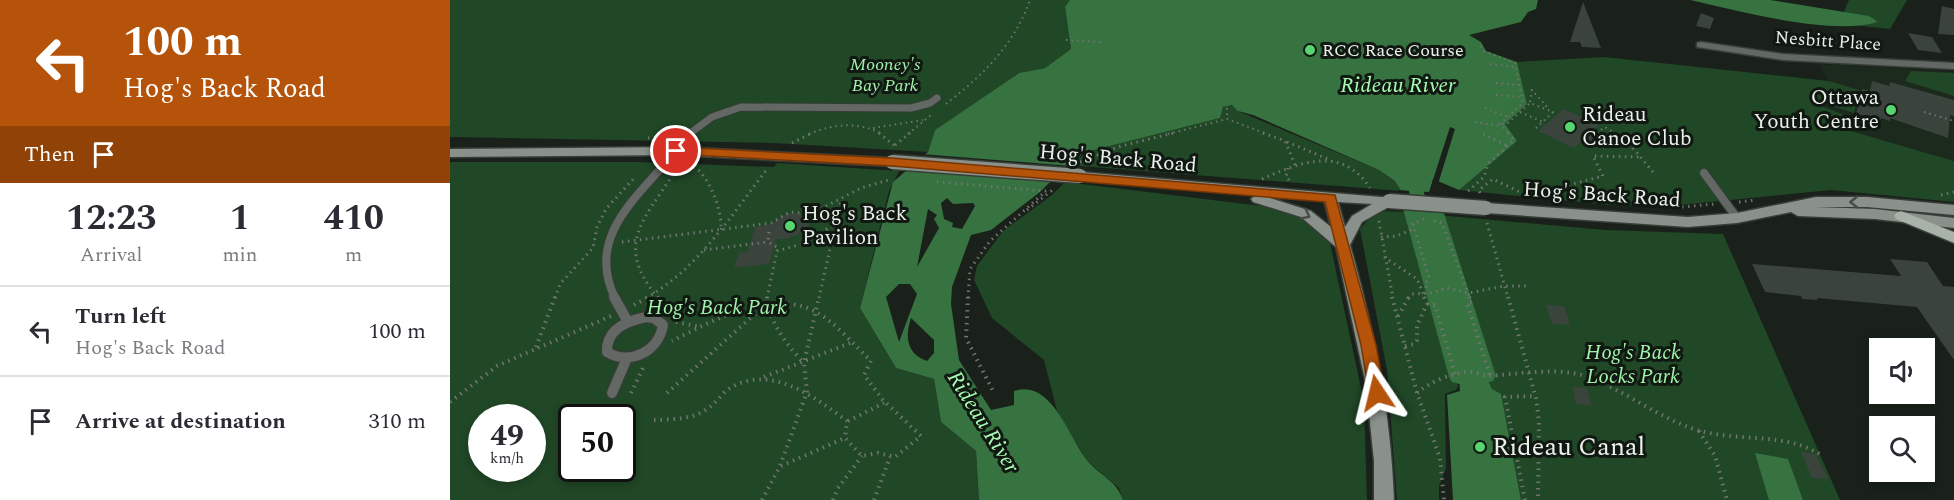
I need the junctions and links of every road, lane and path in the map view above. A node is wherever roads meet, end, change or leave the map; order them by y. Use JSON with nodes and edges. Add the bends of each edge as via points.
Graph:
{"nodes":[{"id":1,"x":1030,"y":0,"type":"edge"},
{"id":2,"x":1066,"y":39,"type":"dead end"},
{"id":3,"x":1101,"y":42,"type":"dead end"},
{"id":4,"x":1701,"y":45,"type":"dead end"},
{"id":5,"x":1481,"y":46,"type":"dead end"},
{"id":6,"x":1490,"y":64,"type":"dead end"},
{"id":7,"x":1954,"y":66,"type":"edge"},
{"id":8,"x":1516,"y":67,"type":"junction"},
{"id":9,"x":1496,"y":83,"type":"dead end"},
{"id":10,"x":1519,"y":85,"type":"junction"},
{"id":11,"x":958,"y":95,"type":"dead end"},
{"id":12,"x":1496,"y":95,"type":"dead end"},
{"id":13,"x":1522,"y":97,"type":"junction"},
{"id":14,"x":937,"y":98,"type":"dead end"},
{"id":15,"x":1530,"y":103,"type":"junction"},
{"id":16,"x":1522,"y":104,"type":"junction"},
{"id":17,"x":1527,"y":106,"type":"junction"},
{"id":18,"x":1227,"y":108,"type":"dead end"},
{"id":19,"x":1485,"y":108,"type":"dead end"},
{"id":20,"x":1520,"y":112,"type":"junction"},
{"id":21,"x":1552,"y":112,"type":"junction"},
{"id":22,"x":1924,"y":112,"type":"dead end"},
{"id":23,"x":1508,"y":117,"type":"junction"},
{"id":24,"x":1227,"y":119,"type":"junction"},
{"id":25,"x":1475,"y":122,"type":"dead end"},
{"id":26,"x":1543,"y":122,"type":"junction"},
{"id":27,"x":1954,"y":122,"type":"edge"},
{"id":28,"x":1502,"y":125,"type":"junction"},
{"id":29,"x":869,"y":128,"type":"junction"},
{"id":30,"x":1601,"y":130,"type":"dead end"},
{"id":31,"x":1533,"y":131,"type":"dead end"},
{"id":32,"x":1483,"y":134,"type":"dead end"},
{"id":33,"x":1285,"y":141,"type":"junction"},
{"id":34,"x":792,"y":143,"type":"dead end"},
{"id":35,"x":1508,"y":146,"type":"junction"},
{"id":36,"x":676,"y":151,"type":"junction"},
{"id":37,"x":1104,"y":151,"type":"junction"},
{"id":38,"x":450,"y":153,"type":"edge"},
{"id":39,"x":1642,"y":157,"type":"junction"},
{"id":40,"x":1329,"y":159,"type":"junction"},
{"id":41,"x":771,"y":163,"type":"dead end"},
{"id":42,"x":1116,"y":164,"type":"dead end"},
{"id":43,"x":1295,"y":165,"type":"junction"},
{"id":44,"x":643,"y":170,"type":"dead end"},
{"id":45,"x":1078,"y":170,"type":"junction"},
{"id":46,"x":1653,"y":172,"type":"dead end"},
{"id":47,"x":1704,"y":173,"type":"dead end"},
{"id":48,"x":900,"y":179,"type":"dead end"},
{"id":49,"x":1255,"y":181,"type":"dead end"},
{"id":50,"x":933,"y":182,"type":"dead end"},
{"id":51,"x":1059,"y":184,"type":"dead end"},
{"id":52,"x":1189,"y":186,"type":"junction"},
{"id":53,"x":1370,"y":188,"type":"dead end"},
{"id":54,"x":1466,"y":193,"type":"dead end"},
{"id":55,"x":1480,"y":194,"type":"dead end"},
{"id":56,"x":1330,"y":198,"type":"junction"},
{"id":57,"x":841,"y":200,"type":"junction"},
{"id":58,"x":1389,"y":201,"type":"junction"},
{"id":59,"x":1780,"y":210,"type":"junction"},
{"id":60,"x":1954,"y":210,"type":"edge"},
{"id":61,"x":1378,"y":213,"type":"dead end"},
{"id":62,"x":1486,"y":213,"type":"junction"},
{"id":63,"x":1021,"y":214,"type":"junction"},
{"id":64,"x":1901,"y":216,"type":"junction"},
{"id":65,"x":1737,"y":218,"type":"junction"},
{"id":66,"x":1954,"y":223,"type":"edge"},
{"id":67,"x":834,"y":225,"type":"junction"},
{"id":68,"x":721,"y":228,"type":"junction"},
{"id":69,"x":1416,"y":228,"type":"junction"},
{"id":70,"x":769,"y":232,"type":"dead end"},
{"id":71,"x":1381,"y":237,"type":"junction"},
{"id":72,"x":1954,"y":238,"type":"edge"},
{"id":73,"x":635,"y":240,"type":"junction"},
{"id":74,"x":768,"y":242,"type":"junction"},
{"id":75,"x":617,"y":243,"type":"dead end"},
{"id":76,"x":1343,"y":245,"type":"junction"},
{"id":77,"x":704,"y":250,"type":"junction"},
{"id":78,"x":777,"y":250,"type":"junction"},
{"id":79,"x":1384,"y":257,"type":"junction"},
{"id":80,"x":1504,"y":286,"type":"junction"},
{"id":81,"x":1527,"y":286,"type":"dead end"},
{"id":82,"x":646,"y":287,"type":"dead end"},
{"id":83,"x":1427,"y":292,"type":"junction"},
{"id":84,"x":1468,"y":293,"type":"junction"},
{"id":85,"x":767,"y":303,"type":"junction"},
{"id":86,"x":1426,"y":304,"type":"junction"},
{"id":87,"x":621,"y":311,"type":"junction"},
{"id":88,"x":816,"y":312,"type":"junction"},
{"id":89,"x":1397,"y":317,"type":"junction"},
{"id":90,"x":628,"y":322,"type":"junction"},
{"id":91,"x":676,"y":322,"type":"dead end"},
{"id":92,"x":701,"y":327,"type":"junction"},
{"id":93,"x":850,"y":343,"type":"junction"},
{"id":94,"x":655,"y":344,"type":"junction"},
{"id":95,"x":1405,"y":346,"type":"junction"},
{"id":96,"x":536,"y":347,"type":"junction"},
{"id":97,"x":627,"y":358,"type":"junction"},
{"id":98,"x":804,"y":363,"type":"junction"},
{"id":99,"x":1527,"y":371,"type":"junction"},
{"id":100,"x":1489,"y":376,"type":"junction"},
{"id":101,"x":763,"y":377,"type":"junction"},
{"id":102,"x":1456,"y":377,"type":"junction"},
{"id":103,"x":807,"y":392,"type":"junction"},
{"id":104,"x":993,"y":392,"type":"dead end"},
{"id":105,"x":612,"y":393,"type":"dead end"},
{"id":106,"x":667,"y":393,"type":"dead end"},
{"id":107,"x":1417,"y":393,"type":"junction"},
{"id":108,"x":1536,"y":396,"type":"junction"},
{"id":109,"x":450,"y":402,"type":"edge"},
{"id":110,"x":884,"y":404,"type":"junction"},
{"id":111,"x":654,"y":420,"type":"dead end"},
{"id":112,"x":848,"y":421,"type":"junction"},
{"id":113,"x":1699,"y":430,"type":"junction"},
{"id":114,"x":845,"y":438,"type":"junction"},
{"id":115,"x":1821,"y":455,"type":"dead end"},
{"id":116,"x":862,"y":456,"type":"junction"},
{"id":117,"x":890,"y":456,"type":"junction"},
{"id":118,"x":780,"y":466,"type":"junction"},
{"id":119,"x":762,"y":500,"type":"edge"},
{"id":120,"x":833,"y":500,"type":"edge"},
{"id":121,"x":874,"y":500,"type":"edge"},
{"id":122,"x":1384,"y":500,"type":"edge"},
{"id":123,"x":1444,"y":500,"type":"edge"},
{"id":124,"x":1525,"y":500,"type":"edge"},
{"id":125,"x":1538,"y":500,"type":"edge"},
{"id":126,"x":1726,"y":500,"type":"edge"}],
"edges":[{"from":1,"to":11,"type":"path","via":[[1017,34],[1001,55]]},
{"from":2,"to":3,"type":"path"},
{"from":4,"to":7,"type":"street","name":"Nesbitt Place","via":[[1783,57]]},
{"from":5,"to":8,"type":"path"},
{"from":6,"to":8,"type":"path"},
{"from":8,"to":10,"type":"path"},
{"from":9,"to":10,"type":"path"},
{"from":10,"to":13,"type":"path"},
{"from":12,"to":13,"type":"path"},
{"from":13,"to":16,"type":"path"},
{"from":14,"to":36,"type":"lane","via":[[911,108],[741,107],[703,122]]},
{"from":15,"to":17,"type":"path"},
{"from":15,"to":21,"type":"path"},
{"from":15,"to":21,"type":"path","via":[[1532,90]]},
{"from":16,"to":17,"type":"path"},
{"from":16,"to":23,"type":"path"},
{"from":17,"to":20,"type":"path"},
{"from":18,"to":24,"type":"path"},
{"from":19,"to":23,"type":"path"},
{"from":20,"to":26,"type":"path"},
{"from":20,"to":28,"type":"path"},
{"from":21,"to":26,"type":"path"},
{"from":22,"to":27,"type":"path"},
{"from":23,"to":28,"type":"path"},
{"from":24,"to":33,"type":"path"},
{"from":24,"to":37,"type":"path"},
{"from":25,"to":28,"type":"path"},
{"from":26,"to":31,"type":"path"},
{"from":28,"to":35,"type":"path","via":[[1514,140]]},
{"from":29,"to":29,"type":"path","via":[[926,119],[895,145],[880,131]]},
{"from":29,"to":34,"type":"path","via":[[835,124],[806,133]]},
{"from":30,"to":39,"type":"path","via":[[1605,127],[1618,135]]},
{"from":32,"to":35,"type":"path"},
{"from":33,"to":40,"type":"path"},
{"from":33,"to":43,"type":"path"},
{"from":35,"to":54,"type":"path"},
{"from":36,"to":38,"type":"main road","name":"Hog's Back Road"},
{"from":36,"to":45,"type":"main road","name":"Hog's Back Road","bridge":true},
{"from":36,"to":87,"type":"lane","via":[[620,217],[609,239],[604,263]]},
{"from":37,"to":42,"type":"path"},
{"from":37,"to":45,"type":"path"},
{"from":39,"to":46,"type":"path"},
{"from":39,"to":55,"type":"path","via":[[1593,156],[1603,176],[1533,199],[1493,178],[1479,190]]},
{"from":40,"to":43,"type":"path"},
{"from":40,"to":53,"type":"path","via":[[1355,169]]},
{"from":41,"to":68,"type":"path"},
{"from":43,"to":49,"type":"path"},
{"from":44,"to":96,"type":"path","via":[[604,212],[593,231],[593,248],[560,284]]},
{"from":45,"to":52,"type":"main road","name":"Hog's Back Road"},
{"from":47,"to":65,"type":"lane"},
{"from":48,"to":57,"type":"path","via":[[888,178]]},
{"from":50,"to":63,"type":"path","via":[[1046,191]]},
{"from":51,"to":63,"type":"path"},
{"from":52,"to":56,"type":"main road","name":"Hog's Back Road"},
{"from":52,"to":76,"type":"main road","one_way":true,"via":[[1301,212]]},
{"from":56,"to":58,"type":"main road","name":"Hog's Back Road"},
{"from":56,"to":76,"type":"main road"},
{"from":57,"to":67,"type":"path"},
{"from":57,"to":68,"type":"path","via":[[811,214],[798,210],[782,213],[771,224]]},
{"from":58,"to":62,"type":"main road","name":"Hog's Back Road","bridge":true},
{"from":58,"to":76,"type":"main road","via":[[1357,219]]},
{"from":60,"to":59,"type":"main road","name":"Hog's Back Road","one_way":true,"via":[[1867,202],[1816,202]]},
{"from":59,"to":64,"type":"main road","name":"Hog's Back Road"},
{"from":59,"to":65,"type":"main road","name":"Hog's Back Road"},
{"from":61,"to":71,"type":"path"},
{"from":62,"to":65,"type":"main road","name":"Hog's Back Road","via":[[1688,222]]},
{"from":62,"to":80,"type":"path"},
{"from":63,"to":104,"type":"path","via":[[985,246],[970,269],[966,338]]},
{"from":64,"to":66,"type":"main road","name":"Hog's Back Road"},
{"from":64,"to":72,"type":"main road"},
{"from":67,"to":78,"type":"path","via":[[802,244]]},
{"from":67,"to":88,"type":"path"},
{"from":68,"to":73,"type":"path"},
{"from":68,"to":73,"type":"path","via":[[722,209],[712,192],[696,168],[679,164]]},
{"from":68,"to":77,"type":"path"},
{"from":69,"to":71,"type":"path","via":[[1397,236]]},
{"from":69,"to":83,"type":"path","via":[[1429,278],[1425,284]]},
{"from":69,"to":84,"type":"path","via":[[1413,224],[1426,218],[1442,223]]},
{"from":70,"to":74,"type":"path"},
{"from":71,"to":79,"type":"path"},
{"from":73,"to":75,"type":"path"},
{"from":73,"to":82,"type":"path","via":[[636,259]]},
{"from":74,"to":77,"type":"path"},
{"from":74,"to":78,"type":"path"},
{"from":76,"to":122,"type":"main road","via":[[1381,416]]},
{"from":77,"to":87,"type":"path","via":[[664,289]]},
{"from":78,"to":85,"type":"path"},
{"from":79,"to":83,"type":"path","via":[[1417,279]]},
{"from":79,"to":89,"type":"path"},
{"from":80,"to":81,"type":"path"},
{"from":80,"to":84,"type":"path"},
{"from":80,"to":99,"type":"path"},
{"from":83,"to":84,"type":"path","via":[[1447,288]]},
{"from":83,"to":86,"type":"path"},
{"from":83,"to":89,"type":"path","via":[[1409,296]]},
{"from":84,"to":100,"type":"path","via":[[1472,302],[1467,303]]},
{"from":85,"to":88,"type":"path","via":[[806,307]]},
{"from":85,"to":92,"type":"path"},
{"from":85,"to":98,"type":"path","via":[[792,353]]},
{"from":85,"to":106,"type":"path"},
{"from":86,"to":95,"type":"path","via":[[1417,339]]},
{"from":86,"to":102,"type":"path","via":[[1435,304]]},
{"from":87,"to":90,"type":"lane"},
{"from":87,"to":96,"type":"path"},
{"from":88,"to":93,"type":"path"},
{"from":88,"to":98,"type":"path"},
{"from":89,"to":95,"type":"path"},
{"from":90,"to":94,"type":"lane","via":[[646,317],[660,321],[663,331]]},
{"from":90,"to":97,"type":"lane","via":[[612,333],[606,346],[611,356]]},
{"from":91,"to":92,"type":"path"},
{"from":92,"to":94,"type":"path","via":[[672,341]]},
{"from":93,"to":98,"type":"path"},
{"from":93,"to":110,"type":"path","via":[[871,361],[864,375]]},
{"from":94,"to":97,"type":"lane"},
{"from":95,"to":107,"type":"path"},
{"from":96,"to":109,"type":"path","via":[[497,366]]},
{"from":97,"to":105,"type":"lane"},
{"from":98,"to":101,"type":"path"},
{"from":98,"to":103,"type":"path"},
{"from":99,"to":100,"type":"path"},
{"from":99,"to":108,"type":"path"},
{"from":99,"to":113,"type":"path","via":[[1584,375]]},
{"from":100,"to":102,"type":"path","via":[[1471,372]]},
{"from":101,"to":103,"type":"path"},
{"from":101,"to":111,"type":"path","via":[[729,389],[692,417]]},
{"from":102,"to":107,"type":"path","via":[[1428,383]]},
{"from":103,"to":112,"type":"path"},
{"from":103,"to":118,"type":"path"},
{"from":107,"to":123,"type":"path","via":[[1440,458]]},
{"from":108,"to":124,"type":"path","via":[[1505,397]]},
{"from":108,"to":125,"type":"path"},
{"from":110,"to":112,"type":"path"},
{"from":110,"to":117,"type":"path","via":[[921,436],[895,457]]},
{"from":112,"to":114,"type":"path"},
{"from":113,"to":115,"type":"path","via":[[1781,440]]},
{"from":113,"to":126,"type":"path","via":[[1715,456]]},
{"from":114,"to":116,"type":"path"},
{"from":114,"to":118,"type":"path"},
{"from":116,"to":117,"type":"path"},
{"from":116,"to":120,"type":"path"},
{"from":117,"to":121,"type":"path"},
{"from":118,"to":119,"type":"path"}]}
